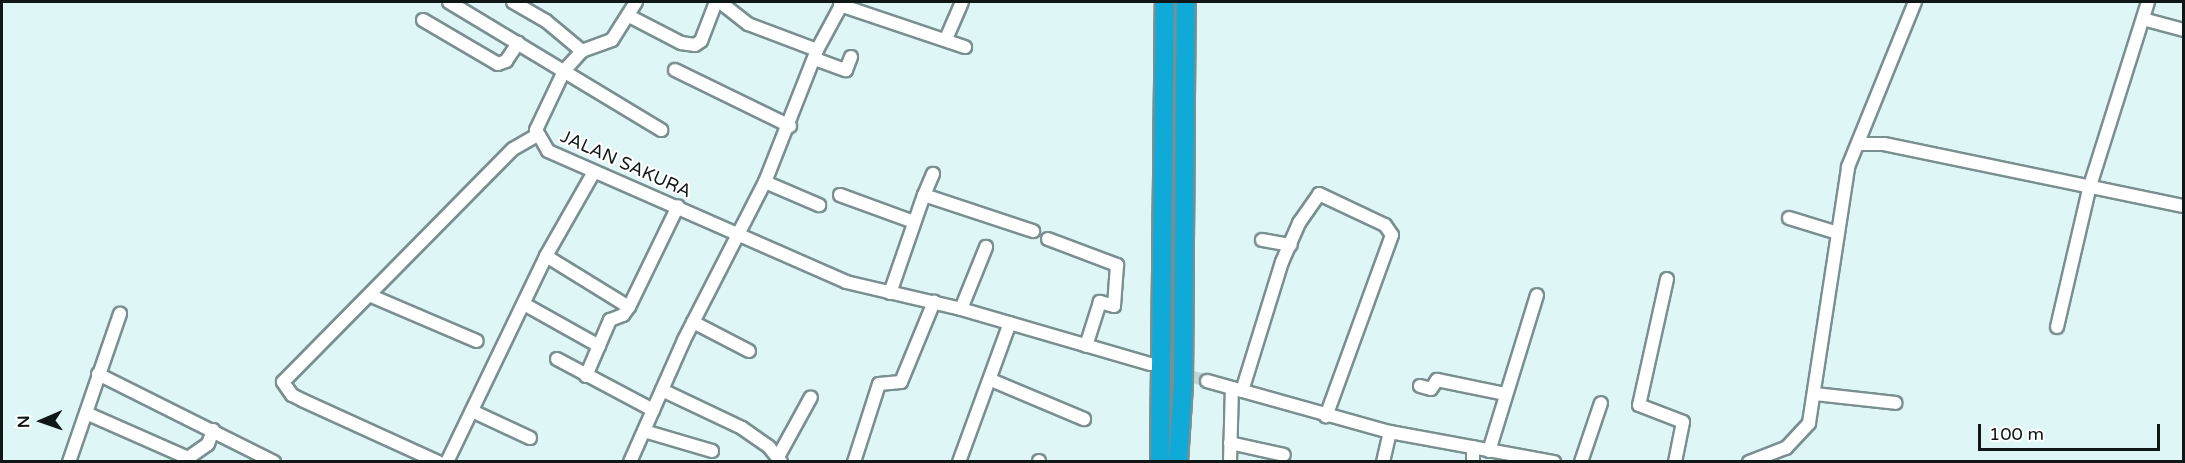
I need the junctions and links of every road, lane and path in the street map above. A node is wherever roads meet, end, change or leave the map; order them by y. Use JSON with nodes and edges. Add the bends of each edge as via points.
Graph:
{"nodes":[{"id":1,"x":449,"y":2,"type":"edge"},
{"id":2,"x":513,"y":2,"type":"edge"},
{"id":3,"x":636,"y":2,"type":"edge"},
{"id":4,"x":716,"y":2,"type":"edge"},
{"id":5,"x":720,"y":2,"type":"edge"},
{"id":6,"x":962,"y":2,"type":"edge"},
{"id":7,"x":1165,"y":2,"type":"edge"},
{"id":8,"x":1186,"y":2,"type":"edge"},
{"id":9,"x":1915,"y":2,"type":"edge"},
{"id":10,"x":2148,"y":2,"type":"edge"},
{"id":11,"x":841,"y":3,"type":"edge"},
{"id":12,"x":629,"y":16,"type":"junction"},
{"id":13,"x":2143,"y":19,"type":"junction"},
{"id":14,"x":423,"y":20,"type":"dead end"},
{"id":15,"x":2184,"y":30,"type":"edge"},
{"id":16,"x":946,"y":39,"type":"junction"},
{"id":17,"x":518,"y":44,"type":"junction"},
{"id":18,"x":965,"y":47,"type":"dead end"},
{"id":19,"x":582,"y":51,"type":"junction"},
{"id":20,"x":816,"y":55,"type":"junction"},
{"id":21,"x":851,"y":57,"type":"dead end"},
{"id":22,"x":675,"y":70,"type":"dead end"},
{"id":23,"x":564,"y":71,"type":"junction"},
{"id":24,"x":790,"y":126,"type":"junction"},
{"id":25,"x":661,"y":130,"type":"dead end"},
{"id":26,"x":537,"y":135,"type":"junction"},
{"id":27,"x":1858,"y":144,"type":"junction"},
{"id":28,"x":594,"y":172,"type":"junction"},
{"id":29,"x":933,"y":174,"type":"dead end"},
{"id":30,"x":765,"y":182,"type":"junction"},
{"id":31,"x":2089,"y":189,"type":"junction"},
{"id":32,"x":840,"y":195,"type":"dead end"},
{"id":33,"x":924,"y":195,"type":"junction"},
{"id":34,"x":819,"y":205,"type":"dead end"},
{"id":35,"x":678,"y":206,"type":"junction"},
{"id":36,"x":2184,"y":206,"type":"edge"},
{"id":37,"x":1789,"y":218,"type":"dead end"},
{"id":38,"x":914,"y":222,"type":"junction"},
{"id":39,"x":1033,"y":231,"type":"dead end"},
{"id":40,"x":1838,"y":233,"type":"junction"},
{"id":41,"x":738,"y":236,"type":"junction"},
{"id":42,"x":1048,"y":239,"type":"dead end"},
{"id":43,"x":1262,"y":240,"type":"dead end"},
{"id":44,"x":1291,"y":245,"type":"junction"},
{"id":45,"x":987,"y":247,"type":"dead end"},
{"id":46,"x":546,"y":256,"type":"junction"},
{"id":47,"x":1667,"y":279,"type":"dead end"},
{"id":48,"x":890,"y":293,"type":"junction"},
{"id":49,"x":369,"y":295,"type":"junction"},
{"id":50,"x":1537,"y":295,"type":"dead end"},
{"id":51,"x":934,"y":302,"type":"junction"},
{"id":52,"x":524,"y":304,"type":"junction"},
{"id":53,"x":629,"y":307,"type":"junction"},
{"id":54,"x":961,"y":309,"type":"junction"},
{"id":55,"x":120,"y":314,"type":"dead end"},
{"id":56,"x":693,"y":322,"type":"junction"},
{"id":57,"x":1010,"y":323,"type":"junction"},
{"id":58,"x":2057,"y":327,"type":"dead end"},
{"id":59,"x":477,"y":341,"type":"dead end"},
{"id":60,"x":599,"y":346,"type":"junction"},
{"id":61,"x":1086,"y":346,"type":"junction"},
{"id":62,"x":749,"y":351,"type":"dead end"},
{"id":63,"x":557,"y":359,"type":"dead end"},
{"id":64,"x":1150,"y":364,"type":"tunnel mouth"},
{"id":65,"x":98,"y":374,"type":"junction"},
{"id":66,"x":586,"y":376,"type":"junction"},
{"id":67,"x":991,"y":380,"type":"junction"},
{"id":68,"x":1207,"y":381,"type":"tunnel mouth"},
{"id":69,"x":1420,"y":386,"type":"dead end"},
{"id":70,"x":662,"y":390,"type":"junction"},
{"id":71,"x":1237,"y":390,"type":"junction"},
{"id":72,"x":1505,"y":394,"type":"junction"},
{"id":73,"x":1815,"y":394,"type":"junction"},
{"id":74,"x":811,"y":397,"type":"dead end"},
{"id":75,"x":1600,"y":403,"type":"dead end"},
{"id":76,"x":1896,"y":403,"type":"dead end"},
{"id":77,"x":653,"y":410,"type":"junction"},
{"id":78,"x":472,"y":411,"type":"junction"},
{"id":79,"x":86,"y":413,"type":"junction"},
{"id":80,"x":1326,"y":416,"type":"junction"},
{"id":81,"x":1084,"y":419,"type":"dead end"},
{"id":82,"x":213,"y":430,"type":"junction"},
{"id":83,"x":644,"y":431,"type":"junction"},
{"id":84,"x":1390,"y":432,"type":"junction"},
{"id":85,"x":530,"y":438,"type":"dead end"},
{"id":86,"x":1230,"y":442,"type":"junction"},
{"id":87,"x":1473,"y":447,"type":"junction"},
{"id":88,"x":712,"y":451,"type":"dead end"},
{"id":89,"x":1489,"y":451,"type":"junction"},
{"id":90,"x":1284,"y":455,"type":"dead end"},
{"id":91,"x":780,"y":460,"type":"edge"},
{"id":92,"x":69,"y":462,"type":"edge"},
{"id":93,"x":274,"y":462,"type":"edge"},
{"id":94,"x":438,"y":462,"type":"edge"},
{"id":95,"x":447,"y":462,"type":"edge"},
{"id":96,"x":630,"y":462,"type":"edge"},
{"id":97,"x":854,"y":462,"type":"edge"},
{"id":98,"x":959,"y":462,"type":"edge"},
{"id":99,"x":1160,"y":462,"type":"edge"},
{"id":100,"x":1178,"y":462,"type":"edge"},
{"id":101,"x":1230,"y":462,"type":"edge"},
{"id":102,"x":1383,"y":462,"type":"edge"},
{"id":103,"x":1473,"y":462,"type":"edge"},
{"id":104,"x":1554,"y":462,"type":"edge"},
{"id":105,"x":1581,"y":462,"type":"edge"},
{"id":106,"x":1676,"y":462,"type":"edge"},
{"id":107,"x":1749,"y":462,"type":"edge"}],
"edges":[{"from":1,"to":17,"type":"street"},
{"from":2,"to":19,"type":"street","via":[[546,21]]},
{"from":3,"to":12,"type":"street"},
{"from":4,"to":12,"type":"street","via":[[695,45],[681,43]]},
{"from":5,"to":20,"type":"street","via":[[748,24]]},
{"from":6,"to":16,"type":"street"},
{"from":7,"to":99,"type":"highway"},
{"from":8,"to":100,"type":"highway","via":[[1183,384]]},
{"from":9,"to":27,"type":"street"},
{"from":10,"to":13,"type":"street"},
{"from":11,"to":16,"type":"street"},
{"from":11,"to":20,"type":"street"},
{"from":12,"to":19,"type":"street","via":[[612,40]]},
{"from":13,"to":15,"type":"street"},
{"from":13,"to":31,"type":"street"},
{"from":14,"to":17,"type":"street","via":[[498,64],[506,61]]},
{"from":16,"to":18,"type":"street"},
{"from":17,"to":23,"type":"street"},
{"from":19,"to":23,"type":"street","name":"JALAN SAKURA"},
{"from":20,"to":21,"type":"street","via":[[846,70]]},
{"from":20,"to":24,"type":"street"},
{"from":22,"to":24,"type":"street"},
{"from":23,"to":25,"type":"street"},
{"from":23,"to":26,"type":"street","name":"JALAN SAKURA","via":[[540,117]]},
{"from":24,"to":30,"type":"street"},
{"from":26,"to":28,"type":"street","name":"JALAN SAKURA","via":[[548,150]]},
{"from":26,"to":49,"type":"street","via":[[513,149]]},
{"from":27,"to":31,"type":"street","via":[[1884,144]]},
{"from":27,"to":40,"type":"street","via":[[1848,167]]},
{"from":28,"to":35,"type":"street","name":"JALAN SAKURA"},
{"from":28,"to":46,"type":"street"},
{"from":29,"to":33,"type":"street"},
{"from":30,"to":34,"type":"street"},
{"from":30,"to":41,"type":"street"},
{"from":31,"to":36,"type":"street"},
{"from":31,"to":58,"type":"street"},
{"from":32,"to":38,"type":"street"},
{"from":33,"to":38,"type":"street"},
{"from":33,"to":39,"type":"street"},
{"from":35,"to":41,"type":"street","name":"JALAN SAKURA"},
{"from":35,"to":53,"type":"street"},
{"from":37,"to":40,"type":"street"},
{"from":38,"to":48,"type":"street"},
{"from":40,"to":73,"type":"street"},
{"from":41,"to":48,"type":"street","name":"JALAN SAKURA","via":[[846,282]]},
{"from":41,"to":56,"type":"street"},
{"from":42,"to":61,"type":"street","via":[[1116,264],[1114,306],[1100,302]]},
{"from":43,"to":44,"type":"street"},
{"from":44,"to":71,"type":"street"},
{"from":44,"to":80,"type":"street","via":[[1316,194],[1385,225],[1391,233]]},
{"from":45,"to":54,"type":"street"},
{"from":46,"to":52,"type":"street"},
{"from":46,"to":53,"type":"street"},
{"from":47,"to":106,"type":"street","via":[[1639,405],[1683,422]]},
{"from":48,"to":51,"type":"street","name":"JALAN SAKURA"},
{"from":49,"to":59,"type":"street"},
{"from":49,"to":94,"type":"street","via":[[283,382],[292,395]]},
{"from":50,"to":72,"type":"street"},
{"from":51,"to":54,"type":"street","name":"JALAN SAKURA"},
{"from":51,"to":97,"type":"street","via":[[902,382],[879,384]]},
{"from":52,"to":60,"type":"street"},
{"from":52,"to":78,"type":"street"},
{"from":53,"to":60,"type":"street","via":[[623,315],[611,318]]},
{"from":54,"to":57,"type":"street","name":"JALAN SAKURA"},
{"from":55,"to":65,"type":"street"},
{"from":56,"to":62,"type":"street"},
{"from":56,"to":70,"type":"street"},
{"from":57,"to":61,"type":"street","name":"JALAN SAKURA"},
{"from":57,"to":67,"type":"street"},
{"from":60,"to":66,"type":"street"},
{"from":61,"to":64,"type":"street","name":"JALAN SAKURA"},
{"from":63,"to":66,"type":"street"},
{"from":65,"to":79,"type":"street"},
{"from":65,"to":82,"type":"street"},
{"from":66,"to":77,"type":"street"},
{"from":67,"to":81,"type":"street"},
{"from":67,"to":98,"type":"street"},
{"from":68,"to":71,"type":"street"},
{"from":69,"to":72,"type":"street","via":[[1431,389],[1437,380]]},
{"from":70,"to":77,"type":"street"},
{"from":70,"to":91,"type":"street","via":[[742,428]]},
{"from":71,"to":80,"type":"street"},
{"from":71,"to":86,"type":"street"},
{"from":72,"to":89,"type":"street"},
{"from":73,"to":76,"type":"street"},
{"from":73,"to":107,"type":"street","via":[[1809,423],[1797,439],[1779,452]]},
{"from":74,"to":91,"type":"street"},
{"from":75,"to":105,"type":"street"},
{"from":77,"to":83,"type":"street"},
{"from":78,"to":85,"type":"street"},
{"from":78,"to":95,"type":"street"},
{"from":79,"to":82,"type":"street","via":[[188,458],[208,444]]},
{"from":79,"to":92,"type":"street"},
{"from":80,"to":84,"type":"street"},
{"from":82,"to":93,"type":"street"},
{"from":83,"to":88,"type":"street"},
{"from":83,"to":96,"type":"street"},
{"from":84,"to":87,"type":"street"},
{"from":84,"to":102,"type":"street"},
{"from":86,"to":90,"type":"street"},
{"from":86,"to":101,"type":"street"},
{"from":87,"to":89,"type":"street"},
{"from":87,"to":103,"type":"street"},
{"from":89,"to":104,"type":"street"}]}
